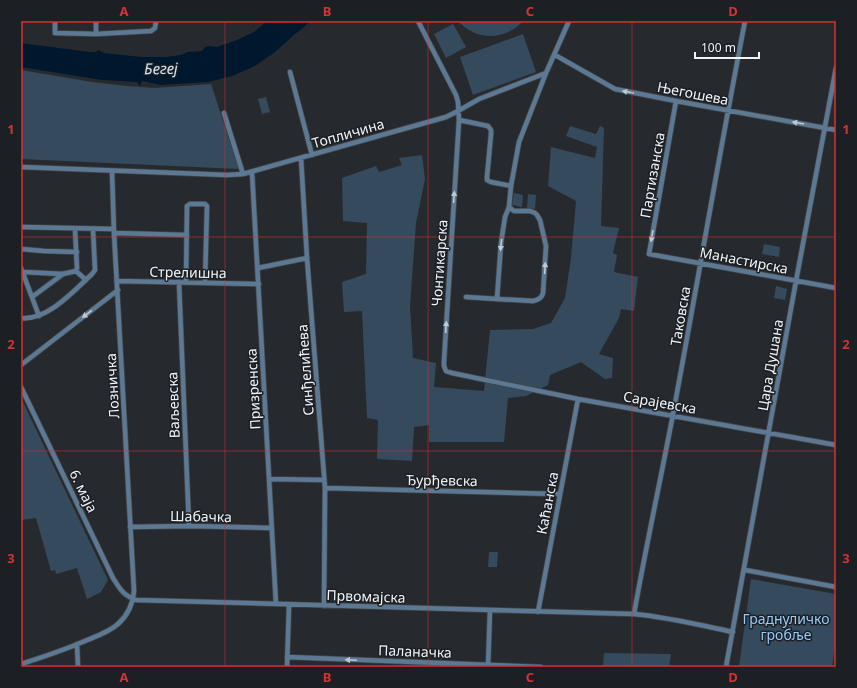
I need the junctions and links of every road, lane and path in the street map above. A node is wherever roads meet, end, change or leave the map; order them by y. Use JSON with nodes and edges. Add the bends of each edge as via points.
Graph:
{"nodes":[{"id":1,"x":55,"y":21,"type":"edge"},
{"id":2,"x":96,"y":21,"type":"edge"},
{"id":3,"x":156,"y":21,"type":"edge"},
{"id":4,"x":418,"y":21,"type":"edge"},
{"id":5,"x":569,"y":21,"type":"edge"},
{"id":6,"x":745,"y":21,"type":"edge"},
{"id":7,"x":96,"y":34,"type":"junction"},
{"id":8,"x":555,"y":55,"type":"junction"},
{"id":9,"x":836,"y":68,"type":"edge"},
{"id":10,"x":290,"y":72,"type":"dead end"},
{"id":11,"x":546,"y":73,"type":"junction"},
{"id":12,"x":676,"y":101,"type":"junction"},
{"id":13,"x":728,"y":110,"type":"junction"},
{"id":14,"x":458,"y":111,"type":"junction"},
{"id":15,"x":224,"y":113,"type":"dead end"},
{"id":16,"x":459,"y":120,"type":"junction"},
{"id":17,"x":825,"y":128,"type":"junction"},
{"id":18,"x":836,"y":130,"type":"edge"},
{"id":19,"x":312,"y":155,"type":"junction"},
{"id":20,"x":301,"y":158,"type":"junction"},
{"id":21,"x":21,"y":167,"type":"edge"},
{"id":22,"x":112,"y":171,"type":"junction"},
{"id":23,"x":252,"y":172,"type":"junction"},
{"id":24,"x":243,"y":174,"type":"junction"},
{"id":25,"x":511,"y":186,"type":"junction"},
{"id":26,"x":509,"y":207,"type":"junction"},
{"id":27,"x":21,"y":227,"type":"edge"},
{"id":28,"x":75,"y":229,"type":"junction"},
{"id":29,"x":93,"y":229,"type":"junction"},
{"id":30,"x":114,"y":231,"type":"junction"},
{"id":31,"x":186,"y":235,"type":"junction"},
{"id":32,"x":21,"y":249,"type":"edge"},
{"id":33,"x":76,"y":252,"type":"junction"},
{"id":34,"x":649,"y":254,"type":"joint"},
{"id":35,"x":307,"y":258,"type":"junction"},
{"id":36,"x":700,"y":263,"type":"junction"},
{"id":37,"x":258,"y":268,"type":"junction"},
{"id":38,"x":22,"y":270,"type":"edge"},
{"id":39,"x":76,"y":271,"type":"junction"},
{"id":40,"x":63,"y":274,"type":"junction"},
{"id":41,"x":86,"y":280,"type":"junction"},
{"id":42,"x":118,"y":281,"type":"junction"},
{"id":43,"x":796,"y":281,"type":"junction"},
{"id":44,"x":179,"y":282,"type":"junction"},
{"id":45,"x":186,"y":282,"type":"junction"},
{"id":46,"x":206,"y":283,"type":"junction"},
{"id":47,"x":258,"y":284,"type":"junction"},
{"id":48,"x":836,"y":288,"type":"edge"},
{"id":49,"x":118,"y":290,"type":"junction"},
{"id":50,"x":32,"y":297,"type":"junction"},
{"id":51,"x":466,"y":297,"type":"dead end"},
{"id":52,"x":497,"y":299,"type":"junction"},
{"id":53,"x":38,"y":316,"type":"junction"},
{"id":54,"x":21,"y":318,"type":"edge"},
{"id":55,"x":21,"y":365,"type":"edge"},
{"id":56,"x":480,"y":379,"type":"joint"},
{"id":57,"x":21,"y":387,"type":"edge"},
{"id":58,"x":578,"y":399,"type":"junction"},
{"id":59,"x":673,"y":416,"type":"junction"},
{"id":60,"x":769,"y":432,"type":"junction"},
{"id":61,"x":836,"y":445,"type":"edge"},
{"id":62,"x":269,"y":480,"type":"junction"},
{"id":63,"x":324,"y":480,"type":"junction"},
{"id":64,"x":325,"y":488,"type":"junction"},
{"id":65,"x":560,"y":494,"type":"junction"},
{"id":66,"x":130,"y":526,"type":"junction"},
{"id":67,"x":189,"y":526,"type":"junction"},
{"id":68,"x":272,"y":528,"type":"junction"},
{"id":69,"x":744,"y":570,"type":"junction"},
{"id":70,"x":836,"y":587,"type":"edge"},
{"id":71,"x":133,"y":599,"type":"junction"},
{"id":72,"x":276,"y":604,"type":"junction"},
{"id":73,"x":289,"y":605,"type":"junction"},
{"id":74,"x":324,"y":606,"type":"junction"},
{"id":75,"x":490,"y":610,"type":"junction"},
{"id":76,"x":538,"y":612,"type":"junction"},
{"id":77,"x":634,"y":614,"type":"junction"},
{"id":78,"x":733,"y":632,"type":"junction"},
{"id":79,"x":77,"y":644,"type":"junction"},
{"id":80,"x":287,"y":657,"type":"junction"},
{"id":81,"x":21,"y":664,"type":"edge"},
{"id":82,"x":488,"y":666,"type":"edge"},
{"id":83,"x":78,"y":667,"type":"edge"},
{"id":84,"x":287,"y":667,"type":"edge"},
{"id":85,"x":541,"y":667,"type":"edge"},
{"id":86,"x":726,"y":667,"type":"edge"}],
"edges":[{"from":1,"to":7,"type":"street","via":[[55,33]]},
{"from":2,"to":7,"type":"street"},
{"from":3,"to":7,"type":"street","via":[[156,28],[149,31]]},
{"from":4,"to":14,"type":"street","name":"Чонтикарска","via":[[456,95]]},
{"from":5,"to":8,"type":"street"},
{"from":6,"to":13,"type":"street","name":"Таковска"},
{"from":8,"to":11,"type":"street"},
{"from":12,"to":8,"type":"street","name":"Његошева","one_way":true,"via":[[615,89]]},
{"from":9,"to":17,"type":"street","name":"Цара Душана"},
{"from":10,"to":19,"type":"street"},
{"from":11,"to":14,"type":"street","name":"Топличина","via":[[479,99]]},
{"from":11,"to":25,"type":"street","via":[[519,142]]},
{"from":12,"to":13,"type":"street","name":"Његошева"},
{"from":12,"to":34,"type":"street","name":"Партизанска","one_way":true},
{"from":17,"to":13,"type":"street","name":"Његошева","one_way":true},
{"from":13,"to":36,"type":"street","name":"Таковска"},
{"from":14,"to":16,"type":"street","name":"Чонтикарска"},
{"from":14,"to":19,"type":"street","name":"Топличина","via":[[446,117]]},
{"from":15,"to":24,"type":"street"},
{"from":16,"to":25,"type":"street","via":[[490,128],[487,180]]},
{"from":56,"to":16,"type":"street","name":"Чонтикарска","one_way":true,"via":[[446,371],[444,366]]},
{"from":17,"to":18,"type":"street","name":"Његошева"},
{"from":17,"to":43,"type":"street","name":"Цара Душана"},
{"from":19,"to":20,"type":"street","name":"Топличина"},
{"from":20,"to":23,"type":"street","name":"Топличина"},
{"from":20,"to":35,"type":"street","name":"Синђелићева"},
{"from":21,"to":22,"type":"street","name":"Топличина"},
{"from":22,"to":24,"type":"street","name":"Топличина"},
{"from":22,"to":30,"type":"street","name":"Лозничка"},
{"from":23,"to":24,"type":"street","name":"Топличина"},
{"from":23,"to":37,"type":"street","name":"Призренска"},
{"from":25,"to":26,"type":"street"},
{"from":26,"to":52,"type":"street","one_way":true,"via":[[501,243]]},
{"from":52,"to":26,"type":"street","one_way":true,"via":[[533,301],[540,299],[543,293],[546,246],[540,220],[538,215],[530,211],[512,210]]},
{"from":27,"to":28,"type":"street"},
{"from":28,"to":29,"type":"street"},
{"from":28,"to":33,"type":"street"},
{"from":29,"to":30,"type":"street"},
{"from":29,"to":41,"type":"street","via":[[95,270]]},
{"from":30,"to":31,"type":"street"},
{"from":30,"to":42,"type":"street","name":"Лозничка"},
{"from":31,"to":45,"type":"street"},
{"from":31,"to":46,"type":"street","via":[[187,206],[205,204]]},
{"from":32,"to":33,"type":"street"},
{"from":33,"to":39,"type":"street"},
{"from":34,"to":36,"type":"street","name":"Манастирска"},
{"from":35,"to":37,"type":"street"},
{"from":35,"to":63,"type":"street","name":"Синђелићева"},
{"from":36,"to":43,"type":"street","name":"Манастирска"},
{"from":36,"to":59,"type":"street","name":"Таковска"},
{"from":37,"to":47,"type":"street","name":"Призренска"},
{"from":38,"to":40,"type":"street","via":[[41,274]]},
{"from":38,"to":50,"type":"street"},
{"from":39,"to":40,"type":"street"},
{"from":39,"to":41,"type":"street"},
{"from":40,"to":50,"type":"street"},
{"from":41,"to":53,"type":"street","via":[[50,311]]},
{"from":42,"to":44,"type":"street","name":"Стрелишна"},
{"from":42,"to":49,"type":"street","name":"Лозничка"},
{"from":43,"to":48,"type":"street","name":"Манастирска"},
{"from":43,"to":60,"type":"street","name":"Цара Душана"},
{"from":44,"to":45,"type":"street","name":"Стрелишна"},
{"from":44,"to":67,"type":"street","name":"Ваљевска"},
{"from":45,"to":46,"type":"street","name":"Стрелишна"},
{"from":46,"to":47,"type":"street","name":"Стрелишна"},
{"from":47,"to":62,"type":"street","name":"Призренска"},
{"from":49,"to":55,"type":"street","one_way":true},
{"from":49,"to":66,"type":"street","name":"Лозничка"},
{"from":50,"to":53,"type":"street"},
{"from":51,"to":52,"type":"street"},
{"from":53,"to":54,"type":"street"},
{"from":56,"to":58,"type":"street","name":"Сарајевска"},
{"from":57,"to":71,"type":"street","name":"6. маја","via":[[113,578],[123,592]]},
{"from":58,"to":59,"type":"street","name":"Сарајевска"},
{"from":58,"to":65,"type":"street","name":"Каћанска"},
{"from":59,"to":60,"type":"street","name":"Сарајевска"},
{"from":59,"to":77,"type":"street","name":"Таковска"},
{"from":60,"to":61,"type":"street","name":"Сарајевска"},
{"from":60,"to":69,"type":"street","name":"Цара Душана"},
{"from":62,"to":63,"type":"street"},
{"from":62,"to":68,"type":"street","name":"Призренска"},
{"from":63,"to":64,"type":"street","name":"Синђелићева"},
{"from":64,"to":65,"type":"street","name":"Ђурђевска"},
{"from":64,"to":74,"type":"street","name":"Синђелићева"},
{"from":65,"to":76,"type":"street","name":"Каћанска"},
{"from":66,"to":67,"type":"street","name":"Шабачка"},
{"from":66,"to":71,"type":"street","name":"Лозничка"},
{"from":67,"to":68,"type":"street","name":"Шабачка"},
{"from":68,"to":72,"type":"street","name":"Призренска"},
{"from":69,"to":70,"type":"street"},
{"from":69,"to":78,"type":"street","name":"Цара Душана"},
{"from":71,"to":72,"type":"street","name":"Првомајска"},
{"from":71,"to":79,"type":"street","via":[[129,610],[118,624],[105,633]]},
{"from":72,"to":73,"type":"street","name":"Првомајска"},
{"from":73,"to":74,"type":"street","name":"Првомајска"},
{"from":73,"to":80,"type":"street"},
{"from":74,"to":75,"type":"street","name":"Првомајска"},
{"from":75,"to":76,"type":"street","name":"Првомајска"},
{"from":75,"to":82,"type":"street"},
{"from":76,"to":77,"type":"street","name":"Првомајска"},
{"from":77,"to":78,"type":"street","name":"Првомајска"},
{"from":78,"to":86,"type":"street","name":"Цара Душана"},
{"from":79,"to":81,"type":"street"},
{"from":79,"to":83,"type":"street"},
{"from":82,"to":80,"type":"street","name":"Паланачка","one_way":true},
{"from":80,"to":84,"type":"street"},
{"from":82,"to":85,"type":"street","name":"Паланачка"}]}
